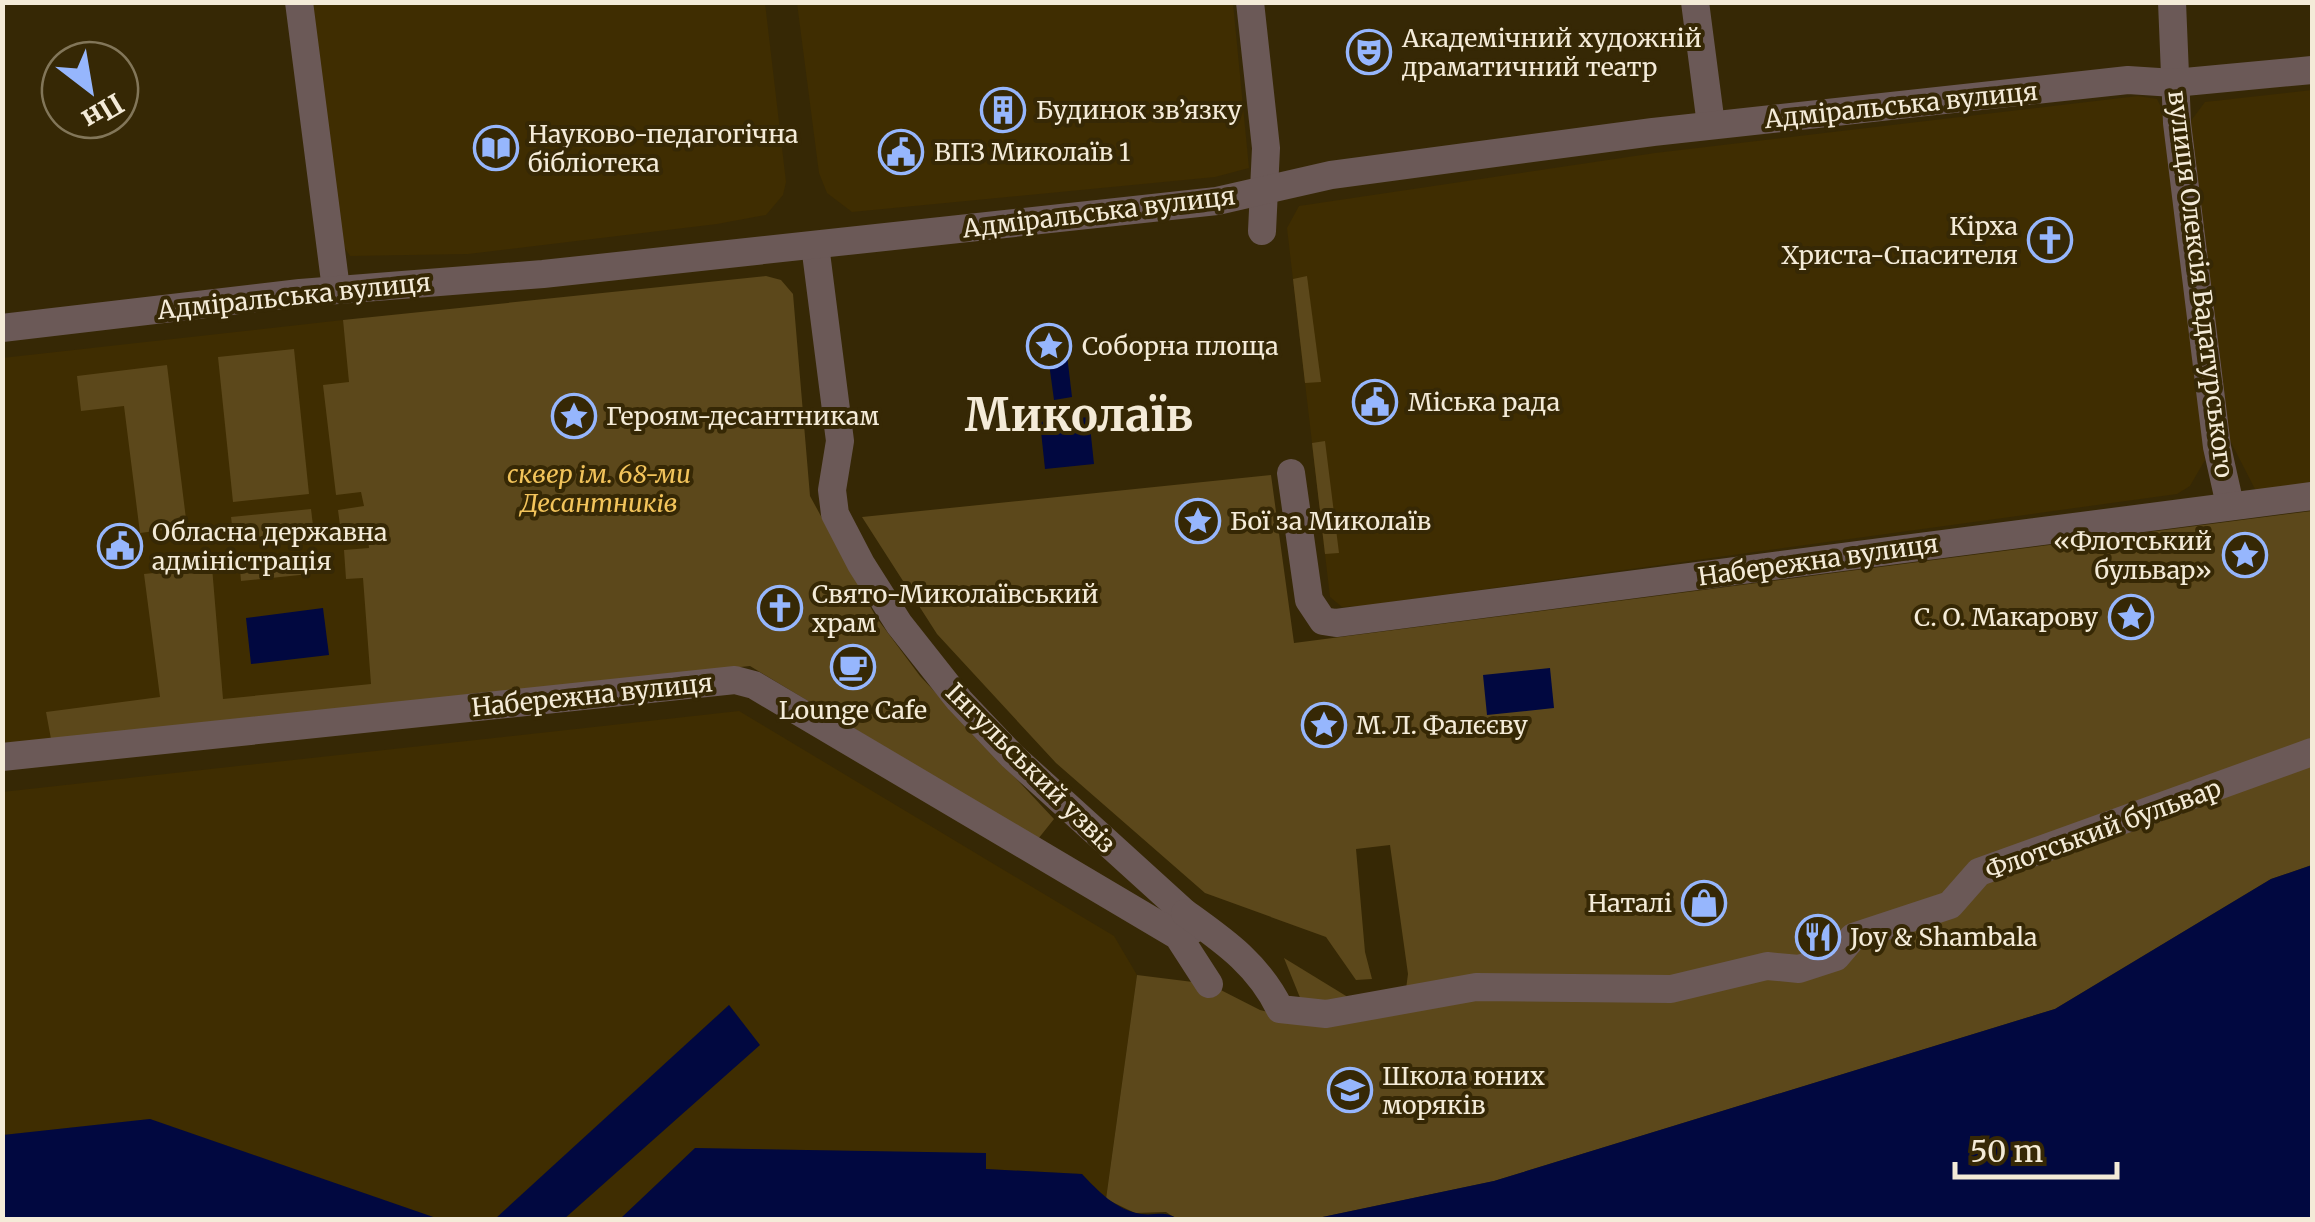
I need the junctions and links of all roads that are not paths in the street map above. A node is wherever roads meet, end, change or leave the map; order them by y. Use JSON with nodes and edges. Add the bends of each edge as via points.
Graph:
{"nodes":[{"id":1,"x":299,"y":2,"type":"edge"},
{"id":2,"x":1250,"y":2,"type":"edge"},
{"id":3,"x":1696,"y":2,"type":"edge"},
{"id":4,"x":2172,"y":2,"type":"edge"},
{"id":5,"x":2312,"y":70,"type":"edge"},
{"id":6,"x":2174,"y":84,"type":"junction"},
{"id":7,"x":1712,"y":125,"type":"junction"},
{"id":8,"x":1264,"y":190,"type":"junction"},
{"id":9,"x":1262,"y":231,"type":"dead end"},
{"id":10,"x":814,"y":245,"type":"junction"},
{"id":11,"x":336,"y":289,"type":"junction"},
{"id":12,"x":2,"y":328,"type":"edge"},
{"id":13,"x":1291,"y":473,"type":"dead end"},
{"id":14,"x":2312,"y":496,"type":"edge"},
{"id":15,"x":2230,"y":505,"type":"junction"},
{"id":16,"x":2312,"y":752,"type":"edge"},
{"id":17,"x":2,"y":757,"type":"edge"},
{"id":18,"x":1184,"y":913,"type":"junction"},
{"id":19,"x":1209,"y":984,"type":"joint"}],
"edges":[{"from":1,"to":11,"type":"street"},
{"from":2,"to":8,"type":"street","via":[[1266,148]]},
{"from":3,"to":7,"type":"street"},
{"from":4,"to":6,"type":"street","name":"вулиця Олексія Вадатурського"},
{"from":5,"to":6,"type":"street","name":"Адміральська вулиця"},
{"from":6,"to":7,"type":"street","name":"Адміральська вулиця","via":[[2128,80]]},
{"from":6,"to":15,"type":"street","name":"вулиця Олексія Вадатурського","via":[[2217,447]]},
{"from":7,"to":8,"type":"street","name":"Адміральська вулиця","via":[[1331,175]]},
{"from":8,"to":9,"type":"street"},
{"from":8,"to":10,"type":"street","name":"Адміральська вулиця","via":[[1217,201]]},
{"from":10,"to":11,"type":"street","name":"Адміральська вулиця"},
{"from":10,"to":18,"type":"street","name":"Інгульський узвіз","via":[[840,441],[835,514],[861,564],[930,666],[1012,756]]},
{"from":11,"to":12,"type":"street","name":"Адміральська вулиця"},
{"from":13,"to":15,"type":"street","name":"Набережна вулиця","via":[[1309,600],[1323,621]]},
{"from":14,"to":15,"type":"street","name":"Набережна вулиця"},
{"from":16,"to":18,"type":"street","name":"Флотський бульвар","via":[[1979,872],[1950,905],[1853,938],[1836,957],[1671,988],[1476,987],[1304,1014],[1280,1009],[1242,954]]},
{"from":17,"to":19,"type":"street","name":"Набережна вулиця","via":[[735,680],[754,685],[1178,936]]},
{"from":18,"to":19,"type":"street","name":"Інгульський узвіз"}]}
